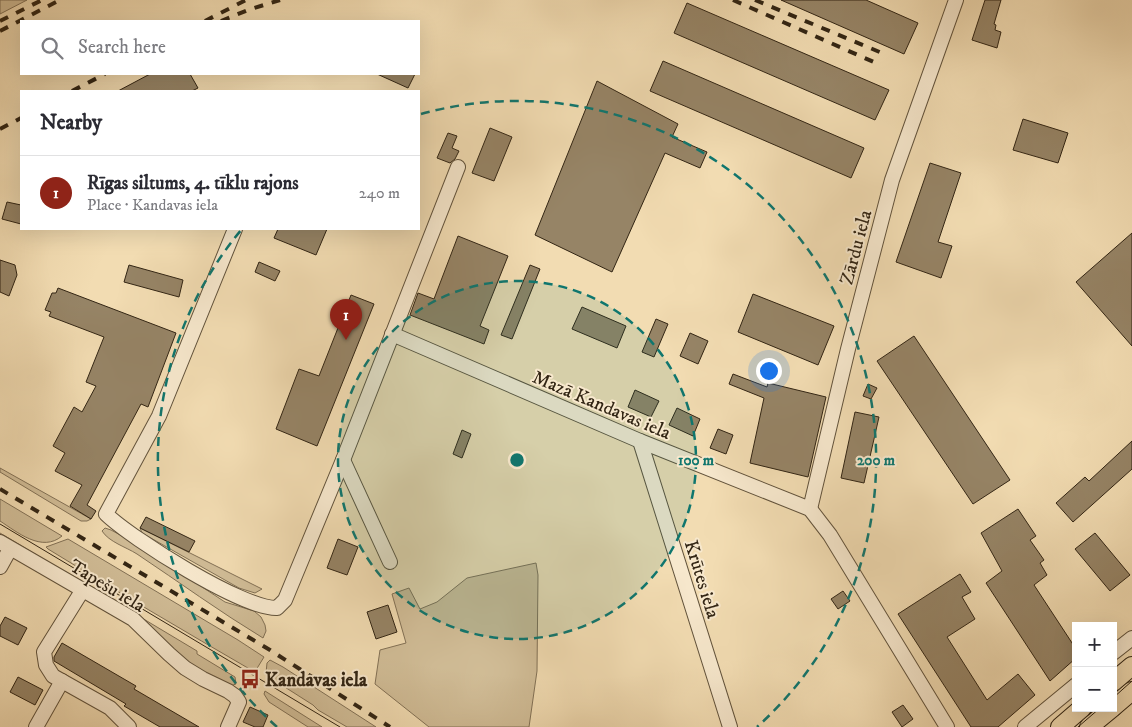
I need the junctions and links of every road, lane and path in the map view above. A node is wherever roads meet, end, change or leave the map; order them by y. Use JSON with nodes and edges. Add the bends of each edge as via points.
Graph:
{"nodes":[{"id":1,"x":956,"y":0,"type":"edge"},
{"id":2,"x":458,"y":167,"type":"dead end"},
{"id":3,"x":235,"y":230,"type":"edge"},
{"id":4,"x":392,"y":334,"type":"junction"},
{"id":5,"x":640,"y":441,"type":"junction"},
{"id":6,"x":343,"y":460,"type":"junction"},
{"id":7,"x":810,"y":509,"type":"junction"},
{"id":8,"x":5,"y":545,"type":"edge"},
{"id":9,"x":390,"y":562,"type":"dead end"},
{"id":10,"x":0,"y":567,"type":"edge"},
{"id":11,"x":82,"y":591,"type":"junction"},
{"id":12,"x":1132,"y":638,"type":"edge"},
{"id":13,"x":1117,"y":651,"type":"edge"},
{"id":14,"x":1132,"y":666,"type":"edge"},
{"id":15,"x":1117,"y":679,"type":"edge"},
{"id":16,"x":62,"y":681,"type":"junction"},
{"id":17,"x":1072,"y":688,"type":"edge"},
{"id":18,"x":1132,"y":691,"type":"edge"},
{"id":19,"x":1117,"y":704,"type":"edge"},
{"id":20,"x":1077,"y":712,"type":"edge"},
{"id":21,"x":1108,"y":712,"type":"edge"},
{"id":22,"x":36,"y":727,"type":"edge"},
{"id":23,"x":129,"y":727,"type":"edge"},
{"id":24,"x":228,"y":727,"type":"edge"},
{"id":25,"x":730,"y":727,"type":"edge"},
{"id":26,"x":947,"y":727,"type":"edge"},
{"id":27,"x":1025,"y":727,"type":"edge"},
{"id":28,"x":1060,"y":727,"type":"edge"},
{"id":29,"x":1089,"y":727,"type":"edge"}],
"edges":[{"from":1,"to":7,"type":"street","name":"Zārdu iela","via":[[892,180]]},
{"from":2,"to":4,"type":"street"},
{"from":3,"to":6,"type":"street","via":[[159,416],[106,514],[118,526],[233,596],[267,609],[277,608],[285,600]]},
{"from":4,"to":5,"type":"street","name":"Mazā Kandavas iela"},
{"from":4,"to":6,"type":"street"},
{"from":5,"to":7,"type":"street","name":"Mazā Kandavas iela"},
{"from":5,"to":25,"type":"street","name":"Krūtes iela"},
{"from":6,"to":9,"type":"street"},
{"from":7,"to":26,"type":"street","via":[[830,535]]},
{"from":8,"to":10,"type":"street"},
{"from":8,"to":11,"type":"street","name":"Tapešu iela"},
{"from":11,"to":16,"type":"street","via":[[44,652],[46,665],[53,676]]},
{"from":11,"to":24,"type":"street","name":"Tapešu iela","via":[[133,620],[185,668],[235,696],[239,702]]},
{"from":12,"to":13,"type":"street"},
{"from":14,"to":15,"type":"main road"},
{"from":16,"to":22,"type":"street"},
{"from":16,"to":23,"type":"street","via":[[110,708]]},
{"from":17,"to":27,"type":"street"},
{"from":18,"to":19,"type":"main road"},
{"from":20,"to":28,"type":"main road"},
{"from":21,"to":29,"type":"main road"}]}
